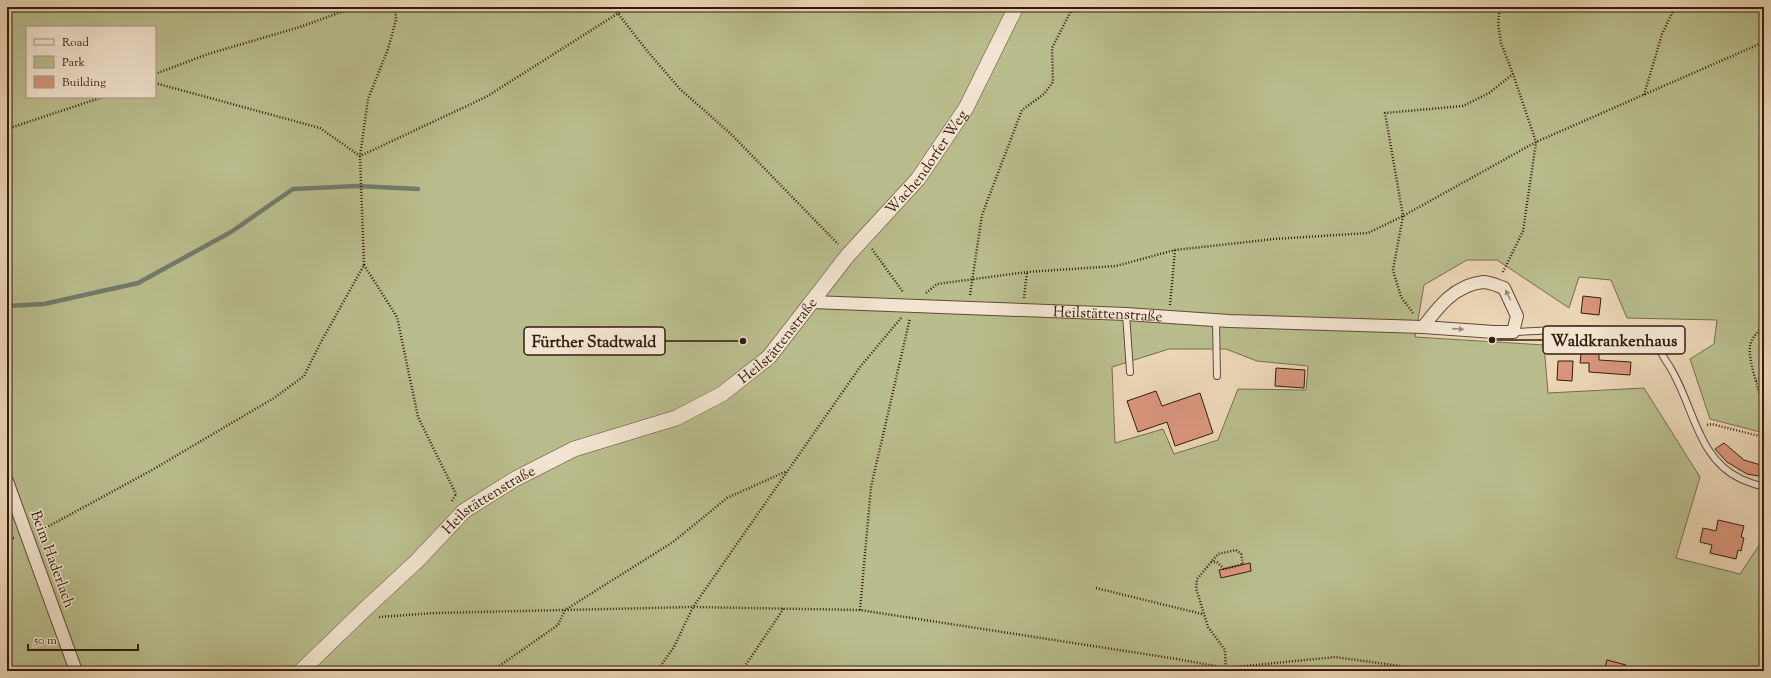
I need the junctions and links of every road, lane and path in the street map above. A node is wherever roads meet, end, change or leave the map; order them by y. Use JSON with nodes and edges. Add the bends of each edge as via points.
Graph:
{"nodes":[{"id":1,"x":354,"y":7,"type":"edge"},
{"id":2,"x":395,"y":7,"type":"edge"},
{"id":3,"x":613,"y":7,"type":"edge"},
{"id":4,"x":628,"y":7,"type":"edge"},
{"id":5,"x":1016,"y":7,"type":"edge"},
{"id":6,"x":1073,"y":7,"type":"edge"},
{"id":7,"x":1500,"y":7,"type":"edge"},
{"id":8,"x":1675,"y":7,"type":"edge"},
{"id":9,"x":618,"y":14,"type":"junction"},
{"id":10,"x":1764,"y":42,"type":"edge"},
{"id":11,"x":156,"y":74,"type":"edge"},
{"id":12,"x":1513,"y":74,"type":"junction"},
{"id":13,"x":156,"y":83,"type":"edge"},
{"id":14,"x":1643,"y":95,"type":"junction"},
{"id":15,"x":100,"y":98,"type":"edge"},
{"id":16,"x":7,"y":129,"type":"edge"},
{"id":17,"x":1536,"y":142,"type":"junction"},
{"id":18,"x":360,"y":156,"type":"junction"},
{"id":19,"x":1403,"y":216,"type":"junction"},
{"id":20,"x":864,"y":238,"type":"junction"},
{"id":21,"x":1176,"y":250,"type":"junction"},
{"id":22,"x":848,"y":255,"type":"junction"},
{"id":23,"x":364,"y":264,"type":"junction"},
{"id":24,"x":1027,"y":272,"type":"junction"},
{"id":25,"x":973,"y":279,"type":"junction"},
{"id":26,"x":1497,"y":286,"type":"junction"},
{"id":27,"x":812,"y":302,"type":"junction"},
{"id":28,"x":912,"y":305,"type":"junction"},
{"id":29,"x":968,"y":308,"type":"junction"},
{"id":30,"x":1022,"y":310,"type":"junction"},
{"id":31,"x":1126,"y":314,"type":"junction"},
{"id":32,"x":1168,"y":317,"type":"junction"},
{"id":33,"x":1216,"y":320,"type":"junction"},
{"id":34,"x":1764,"y":326,"type":"edge"},
{"id":35,"x":1423,"y":327,"type":"junction"},
{"id":36,"x":1513,"y":332,"type":"junction"},
{"id":37,"x":1130,"y":372,"type":"dead end"},
{"id":38,"x":1217,"y":376,"type":"dead end"},
{"id":39,"x":1764,"y":378,"type":"edge"},
{"id":40,"x":1756,"y":380,"type":"junction"},
{"id":41,"x":1764,"y":406,"type":"edge"},
{"id":42,"x":1698,"y":429,"type":"junction"},
{"id":43,"x":1764,"y":433,"type":"edge"},
{"id":44,"x":788,"y":470,"type":"junction"},
{"id":45,"x":7,"y":481,"type":"edge"},
{"id":46,"x":1764,"y":486,"type":"edge"},
{"id":47,"x":464,"y":511,"type":"junction"},
{"id":48,"x":28,"y":537,"type":"junction"},
{"id":49,"x":1211,"y":562,"type":"junction"},
{"id":50,"x":1096,"y":588,"type":"dead end"},
{"id":51,"x":693,"y":606,"type":"junction"},
{"id":52,"x":784,"y":608,"type":"junction"},
{"id":53,"x":565,"y":610,"type":"junction"},
{"id":54,"x":860,"y":610,"type":"junction"},
{"id":55,"x":363,"y":611,"type":"junction"},
{"id":56,"x":1202,"y":614,"type":"junction"},
{"id":57,"x":1226,"y":670,"type":"edge"},
{"id":58,"x":76,"y":671,"type":"edge"},
{"id":59,"x":301,"y":671,"type":"edge"},
{"id":60,"x":492,"y":671,"type":"edge"},
{"id":61,"x":658,"y":671,"type":"edge"},
{"id":62,"x":740,"y":671,"type":"edge"},
{"id":63,"x":1436,"y":671,"type":"edge"}],
"edges":[{"from":1,"to":11,"type":"path","via":[[300,27],[208,54]]},
{"from":2,"to":18,"type":"path","via":[[396,20],[388,49],[368,99]]},
{"from":3,"to":9,"type":"path"},
{"from":4,"to":9,"type":"path"},
{"from":5,"to":20,"type":"street","name":"Wachendorfer Weg","via":[[966,108],[918,179]]},
{"from":6,"to":25,"type":"path","via":[[1052,48],[1053,82],[1044,94],[1022,110],[982,215]]},
{"from":7,"to":12,"type":"path","via":[[1498,24],[1501,43]]},
{"from":8,"to":14,"type":"path","via":[[1662,34]]},
{"from":9,"to":18,"type":"path","via":[[486,97]]},
{"from":9,"to":22,"type":"path","via":[[680,89],[731,134]]},
{"from":10,"to":14,"type":"path"},
{"from":12,"to":17,"type":"path"},
{"from":12,"to":19,"type":"path","via":[[1489,93],[1463,106],[1385,113]]},
{"from":13,"to":18,"type":"path","via":[[320,128]]},
{"from":14,"to":17,"type":"path"},
{"from":15,"to":16,"type":"path"},
{"from":17,"to":19,"type":"path"},
{"from":17,"to":26,"type":"path","via":[[1523,230]]},
{"from":18,"to":23,"type":"path"},
{"from":19,"to":21,"type":"path","via":[[1368,232]]},
{"from":19,"to":35,"type":"path","via":[[1393,270],[1401,297]]},
{"from":20,"to":22,"type":"street","name":"Wachendorfer Weg"},
{"from":20,"to":28,"type":"path"},
{"from":21,"to":24,"type":"path","via":[[1116,266]]},
{"from":21,"to":32,"type":"path"},
{"from":22,"to":27,"type":"street","name":"Wachendorfer Weg"},
{"from":23,"to":47,"type":"path","via":[[397,317],[418,417]]},
{"from":23,"to":48,"type":"path","via":[[304,376],[274,398],[152,470]]},
{"from":24,"to":25,"type":"path"},
{"from":24,"to":30,"type":"path"},
{"from":25,"to":28,"type":"path","via":[[937,284]]},
{"from":25,"to":29,"type":"path"},
{"from":26,"to":35,"type":"street","via":[[1485,282],[1462,287],[1440,304]]},
{"from":36,"to":26,"type":"street","one_way":true,"via":[[1517,316],[1504,288]]},
{"from":27,"to":28,"type":"street","name":"Heilstättenstraße"},
{"from":27,"to":47,"type":"street","name":"Heilstättenstraße","via":[[769,357],[722,394],[676,418],[574,448],[515,479]]},
{"from":28,"to":29,"type":"street","name":"Heilstättenstraße"},
{"from":28,"to":44,"type":"path","via":[[860,367]]},
{"from":28,"to":54,"type":"path","via":[[871,487]]},
{"from":29,"to":30,"type":"street","name":"Heilstättenstraße"},
{"from":30,"to":31,"type":"street","name":"Heilstättenstraße"},
{"from":31,"to":32,"type":"street","name":"Heilstättenstraße"},
{"from":31,"to":37,"type":"lane"},
{"from":32,"to":33,"type":"street","name":"Heilstättenstraße"},
{"from":33,"to":35,"type":"street","name":"Heilstättenstraße"},
{"from":33,"to":38,"type":"lane"},
{"from":34,"to":40,"type":"path","via":[[1750,344]]},
{"from":35,"to":36,"type":"street","name":"Heilstättenstraße","one_way":true},
{"from":36,"to":42,"type":"lane","via":[[1582,329],[1628,332],[1654,345],[1675,374]]},
{"from":39,"to":40,"type":"path"},
{"from":40,"to":41,"type":"path"},
{"from":42,"to":43,"type":"path","via":[[1712,424],[1759,436]]},
{"from":42,"to":46,"type":"lane","via":[[1708,451],[1728,473],[1757,486]]},
{"from":44,"to":51,"type":"path"},
{"from":44,"to":53,"type":"path","via":[[726,498],[673,542]]},
{"from":45,"to":48,"type":"street","name":"Beim Haderlach"},
{"from":47,"to":55,"type":"street","name":"Heilstättenstraße","via":[[417,561]]},
{"from":48,"to":58,"type":"street","name":"Beim Haderlach"},
{"from":49,"to":49,"type":"path","via":[[1218,554],[1236,550],[1241,554],[1244,564],[1224,569],[1216,562]]},
{"from":49,"to":56,"type":"path","via":[[1197,579],[1196,588]]},
{"from":50,"to":56,"type":"path"},
{"from":51,"to":52,"type":"path"},
{"from":51,"to":53,"type":"path"},
{"from":51,"to":61,"type":"path","via":[[674,646]]},
{"from":52,"to":54,"type":"path"},
{"from":52,"to":62,"type":"path"},
{"from":53,"to":55,"type":"path","via":[[379,617]]},
{"from":53,"to":60,"type":"path","via":[[558,625]]},
{"from":54,"to":57,"type":"path","via":[[1177,659]]},
{"from":55,"to":59,"type":"street","name":"Heilstättenstraße"},
{"from":56,"to":57,"type":"path","via":[[1208,628],[1225,650]]},
{"from":57,"to":63,"type":"path","via":[[1335,657]]}]}
